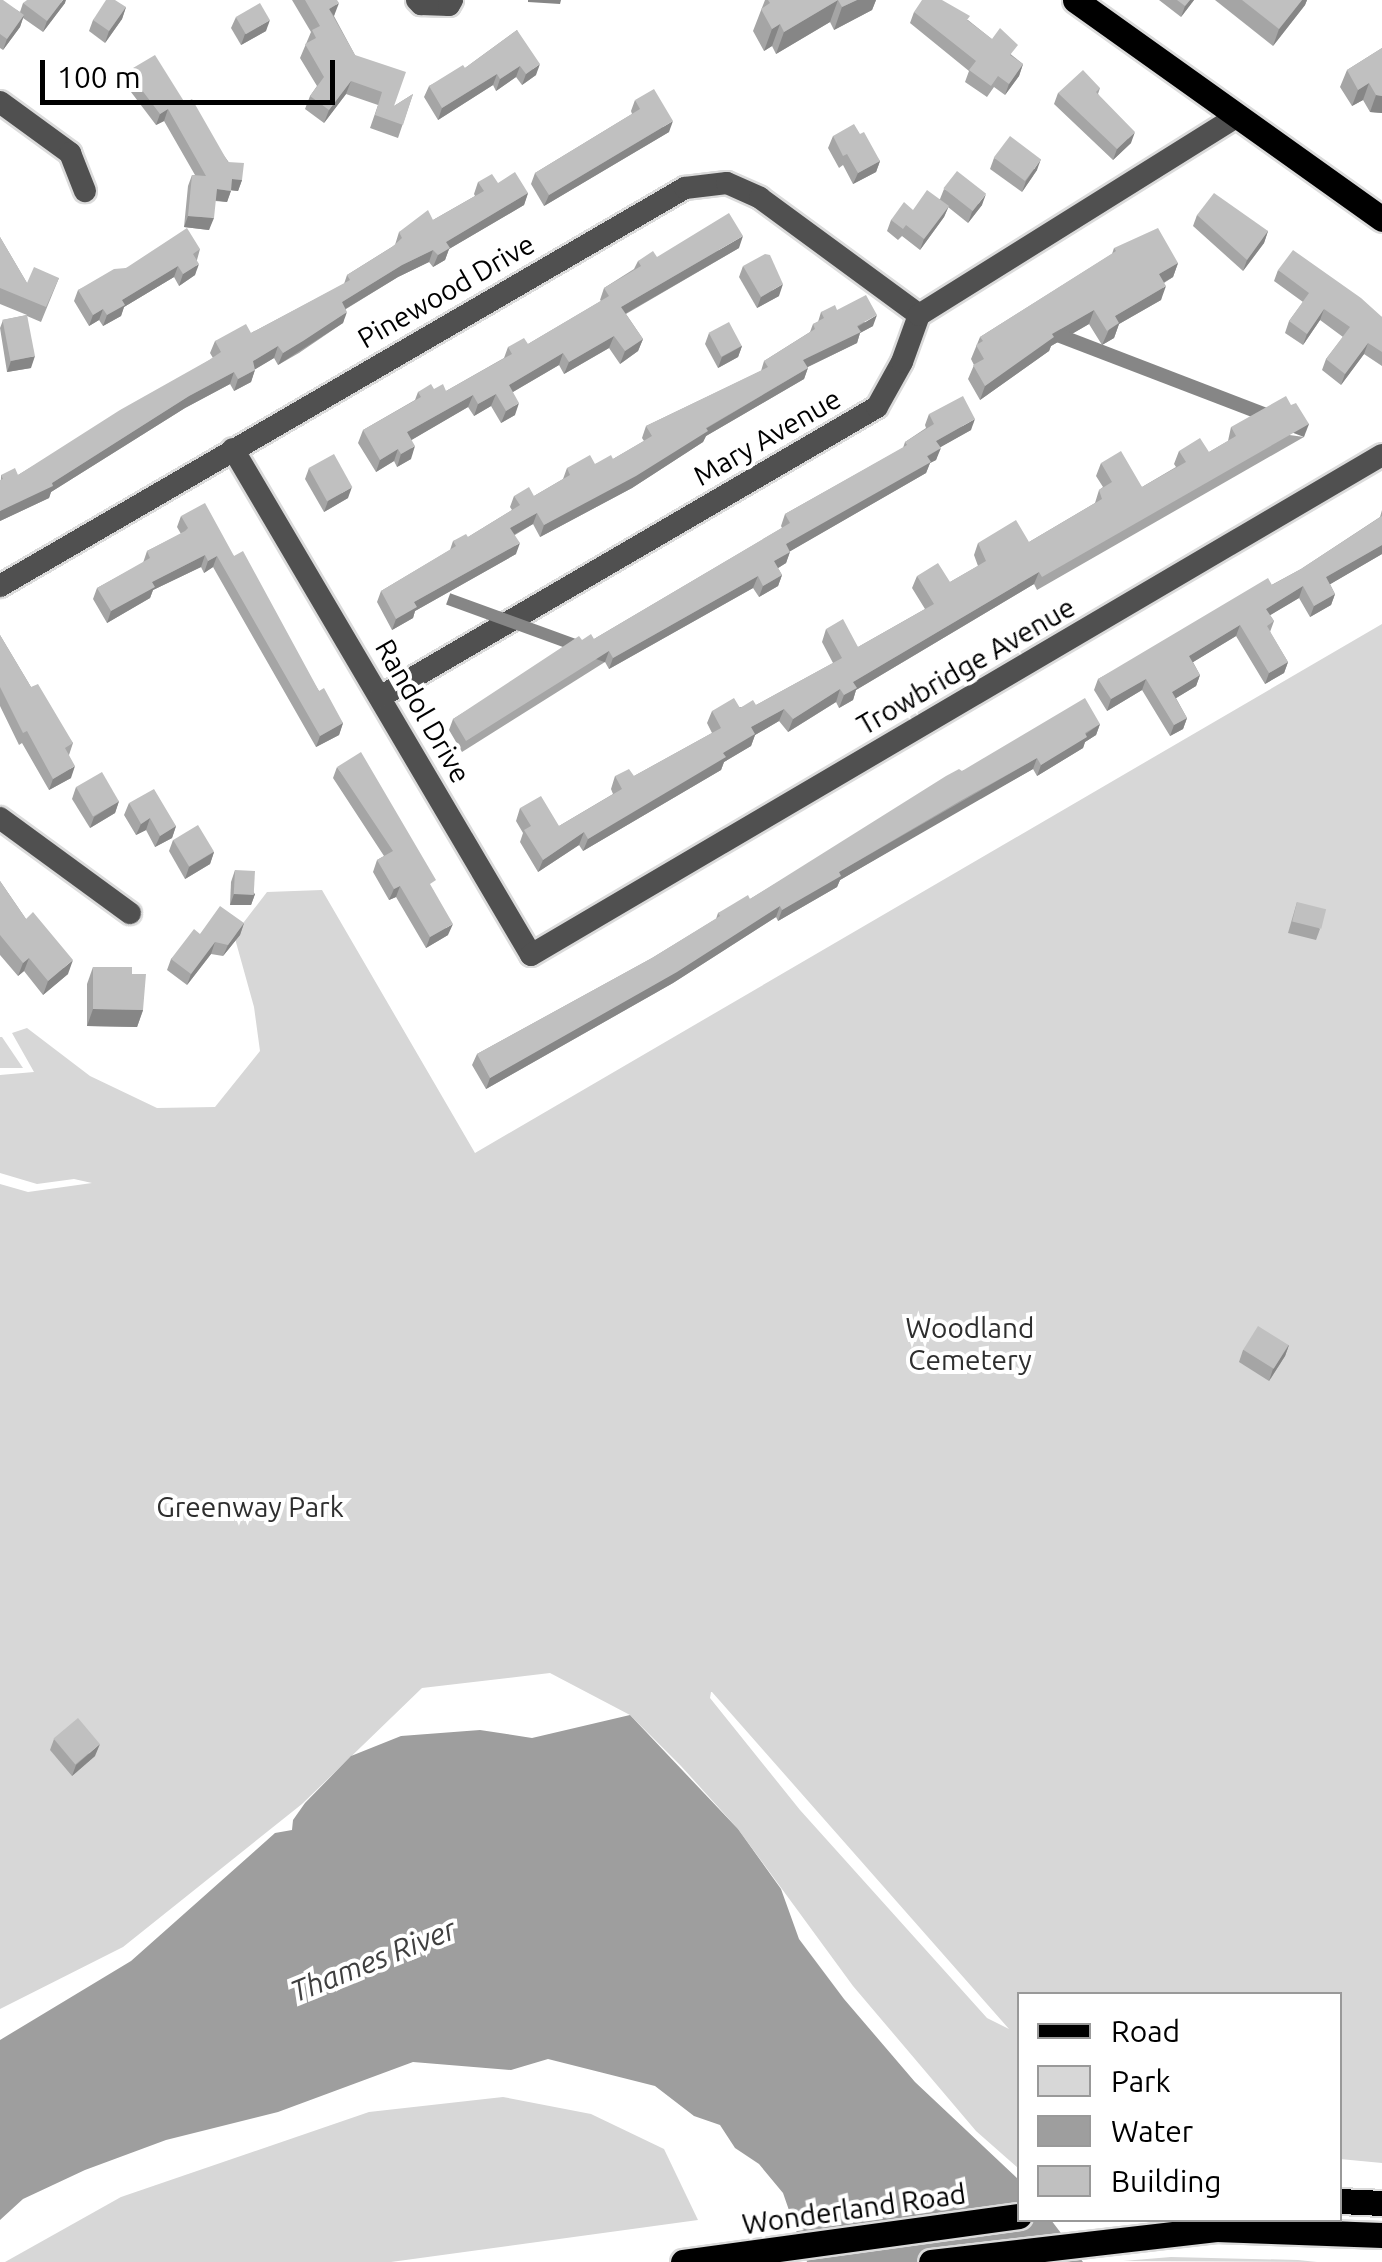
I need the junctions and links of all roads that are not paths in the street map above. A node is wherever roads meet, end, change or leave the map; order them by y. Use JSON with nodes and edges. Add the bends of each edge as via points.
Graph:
{"nodes":[{"id":1,"x":417,"y":0,"type":"edge"},
{"id":2,"x":452,"y":0,"type":"edge"},
{"id":3,"x":1075,"y":0,"type":"edge"},
{"id":4,"x":0,"y":102,"type":"edge"},
{"id":5,"x":1236,"y":117,"type":"junction"},
{"id":6,"x":85,"y":191,"type":"dead end"},
{"id":7,"x":1382,"y":219,"type":"edge"},
{"id":8,"x":919,"y":314,"type":"junction"},
{"id":9,"x":233,"y":448,"type":"junction"},
{"id":10,"x":1382,"y":455,"type":"edge"},
{"id":11,"x":0,"y":586,"type":"edge"},
{"id":12,"x":380,"y":698,"type":"junction"},
{"id":13,"x":0,"y":818,"type":"edge"},
{"id":14,"x":130,"y":912,"type":"dead end"},
{"id":15,"x":580,"y":927,"type":"joint"},
{"id":16,"x":1342,"y":2201,"type":"edge"},
{"id":17,"x":1382,"y":2203,"type":"edge"},
{"id":18,"x":1017,"y":2216,"type":"edge"},
{"id":19,"x":1382,"y":2235,"type":"edge"},
{"id":20,"x":690,"y":2261,"type":"edge"},
{"id":21,"x":931,"y":2262,"type":"edge"}],
"edges":[{"from":1,"to":2,"type":"street"},
{"from":3,"to":5,"type":"main road"},
{"from":4,"to":6,"type":"street","via":[[70,153]]},
{"from":5,"to":7,"type":"main road"},
{"from":5,"to":8,"type":"street"},
{"from":8,"to":9,"type":"street","name":"Pinewood Drive","via":[[760,198],[727,182],[685,188]]},
{"from":8,"to":12,"type":"street","name":"Mary Avenue","via":[[877,407]]},
{"from":9,"to":11,"type":"street","name":"Pinewood Drive"},
{"from":9,"to":12,"type":"street","name":"Randol Drive"},
{"from":10,"to":15,"type":"street","name":"Trowbridge Avenue"},
{"from":12,"to":15,"type":"street","name":"Randol Drive","via":[[531,955]]},
{"from":13,"to":14,"type":"street"},
{"from":16,"to":17,"type":"main road"},
{"from":18,"to":20,"type":"main road","name":"Wonderland Road"},
{"from":19,"to":21,"type":"main road","via":[[1216,2229]]}]}
